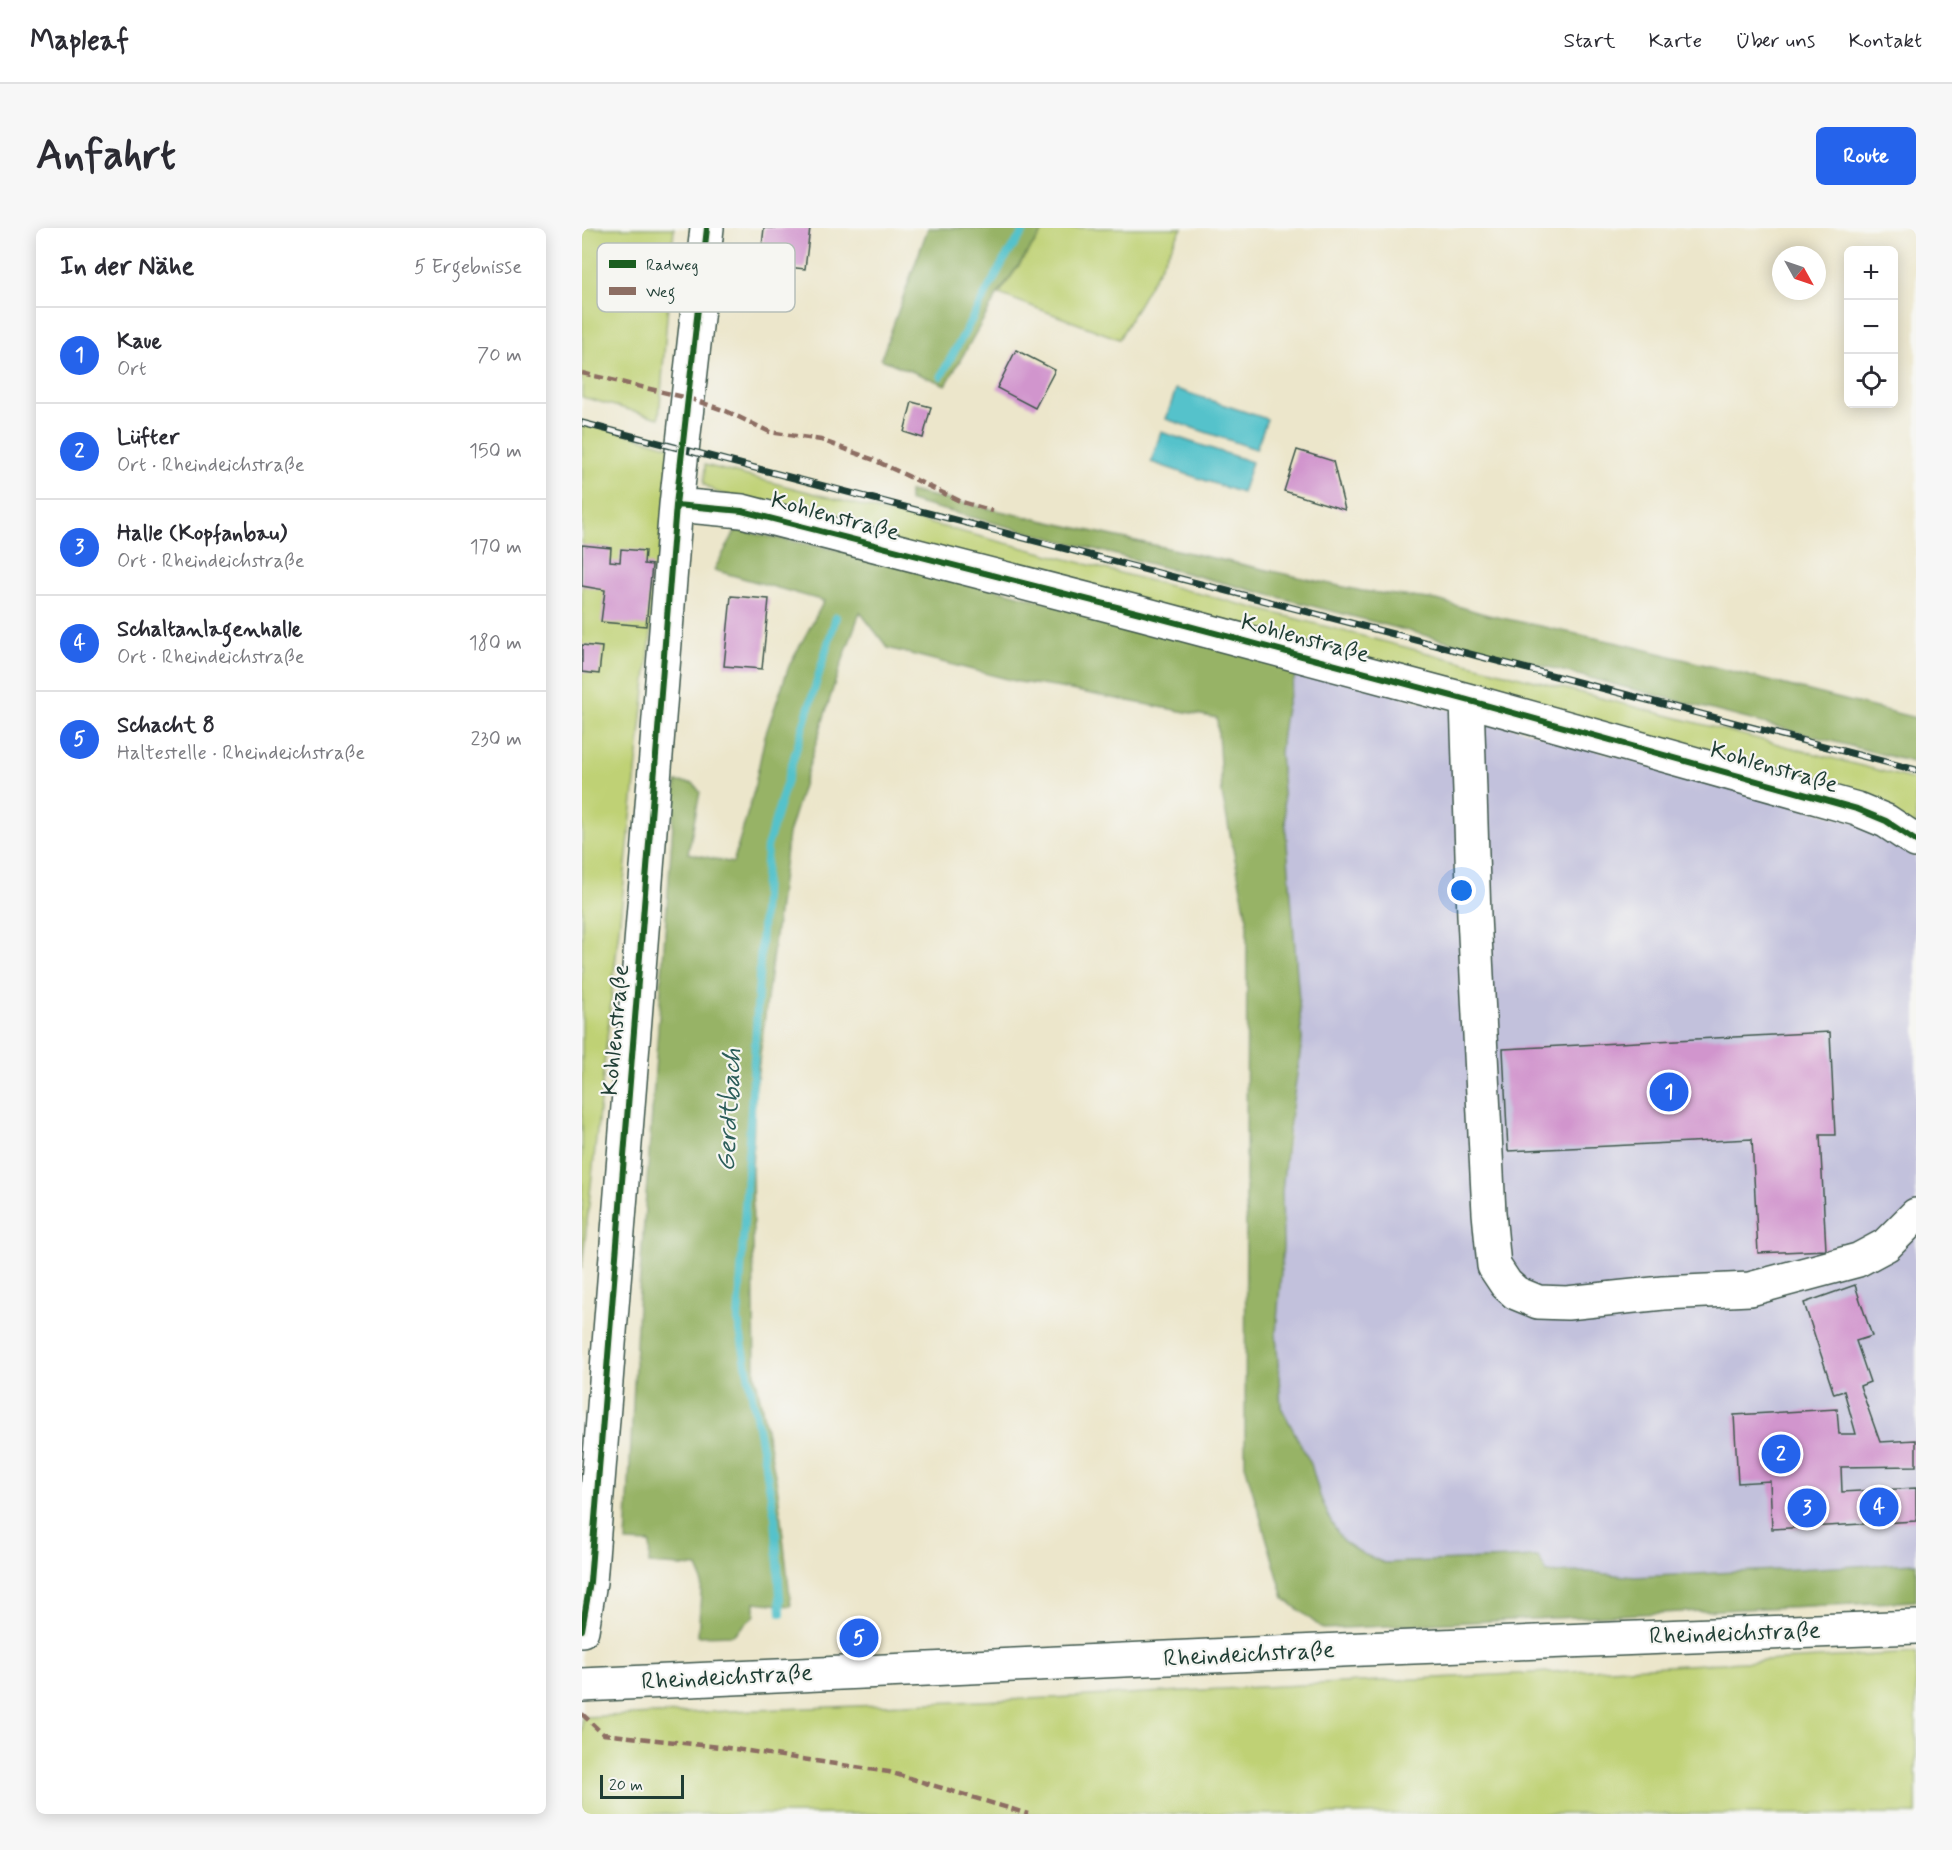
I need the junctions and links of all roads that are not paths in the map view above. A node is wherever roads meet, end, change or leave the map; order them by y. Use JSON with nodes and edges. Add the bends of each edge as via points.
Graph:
{"nodes":[{"id":1,"x":707,"y":228,"type":"edge"},
{"id":2,"x":705,"y":243,"type":"edge"},
{"id":3,"x":698,"y":312,"type":"edge"},
{"id":4,"x":676,"y":505,"type":"junction"},
{"id":5,"x":1467,"y":700,"type":"junction"},
{"id":6,"x":1916,"y":841,"type":"edge"},
{"id":7,"x":1916,"y":1215,"type":"edge"},
{"id":8,"x":1916,"y":1627,"type":"edge"},
{"id":9,"x":582,"y":1630,"type":"edge"},
{"id":10,"x":582,"y":1685,"type":"edge"}],
"edges":[{"from":1,"to":2,"type":"street","name":"Kohlenstraße"},
{"from":3,"to":4,"type":"street","name":"Kohlenstraße"},
{"from":4,"to":5,"type":"street","name":"Kohlenstraße","via":[[742,511]]},
{"from":4,"to":9,"type":"street","name":"Kohlenstraße","via":[[590,1582]]},
{"from":5,"to":6,"type":"street","name":"Kohlenstraße","via":[[1857,809],[1886,821]]},
{"from":5,"to":7,"type":"street","via":[[1489,1213],[1494,1266],[1506,1284],[1538,1302],[1567,1303],[1750,1289],[1858,1260],[1886,1245]]},
{"from":8,"to":10,"type":"street","name":"Rheindeichstraße"}]}
